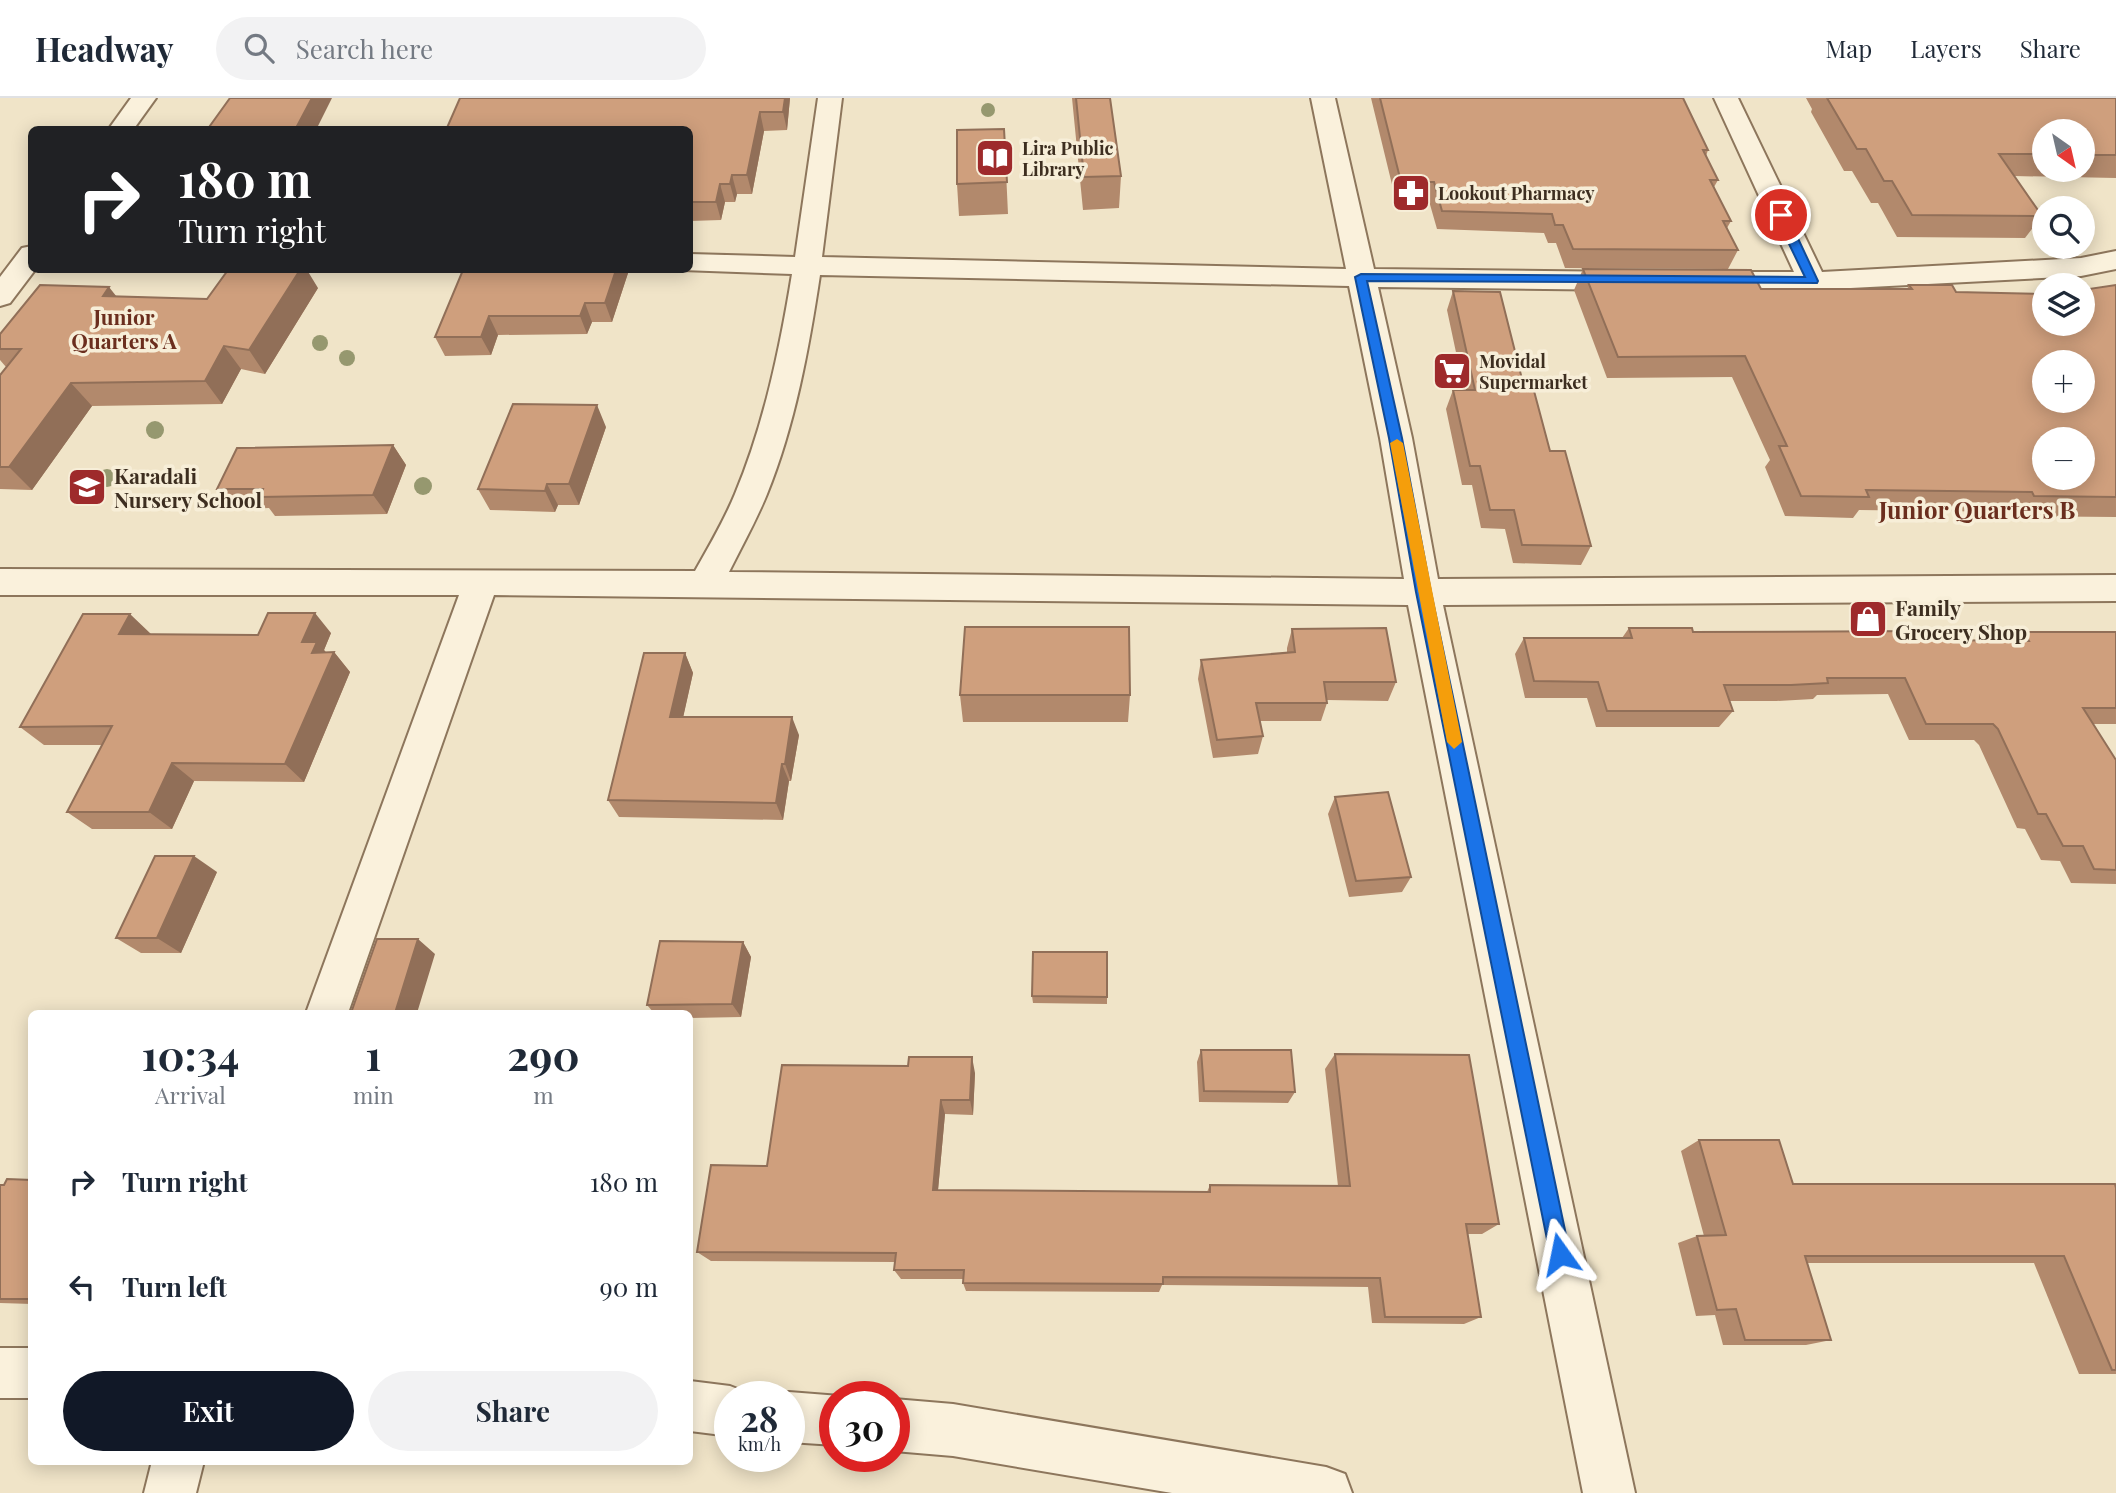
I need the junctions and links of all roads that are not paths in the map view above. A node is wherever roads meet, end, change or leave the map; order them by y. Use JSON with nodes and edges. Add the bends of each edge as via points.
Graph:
{"nodes":[{"id":1,"x":144,"y":98,"type":"edge"},
{"id":2,"x":830,"y":98,"type":"edge"},
{"id":3,"x":1323,"y":98,"type":"edge"},
{"id":4,"x":1726,"y":98,"type":"edge"},
{"id":5,"x":123,"y":126,"type":"edge"},
{"id":6,"x":28,"y":259,"type":"edge"},
{"id":7,"x":2116,"y":260,"type":"edge"},
{"id":8,"x":693,"y":263,"type":"edge"},
{"id":9,"x":808,"y":267,"type":"junction"},
{"id":10,"x":1361,"y":277,"type":"junction"},
{"id":11,"x":1812,"y":281,"type":"junction"},
{"id":12,"x":0,"y":297,"type":"edge"},
{"id":13,"x":0,"y":582,"type":"edge"},
{"id":14,"x":481,"y":582,"type":"junction"},
{"id":15,"x":705,"y":584,"type":"junction"},
{"id":16,"x":2116,"y":588,"type":"edge"},
{"id":17,"x":1423,"y":592,"type":"junction"},
{"id":18,"x":328,"y":1010,"type":"edge"},
{"id":19,"x":0,"y":1373,"type":"edge"},
{"id":20,"x":28,"y":1373,"type":"edge"},
{"id":21,"x":693,"y":1406,"type":"edge"},
{"id":22,"x":714,"y":1409,"type":"edge"},
{"id":23,"x":910,"y":1426,"type":"edge"},
{"id":24,"x":177,"y":1465,"type":"edge"},
{"id":25,"x":170,"y":1493,"type":"edge"},
{"id":26,"x":1326,"y":1493,"type":"edge"},
{"id":27,"x":1609,"y":1493,"type":"edge"}],
"edges":[{"from":1,"to":5,"type":"street"},
{"from":2,"to":9,"type":"street"},
{"from":3,"to":10,"type":"street"},
{"from":4,"to":11,"type":"street"},
{"from":6,"to":12,"type":"street"},
{"from":7,"to":11,"type":"street","via":[[2081,267]]},
{"from":8,"to":9,"type":"street"},
{"from":9,"to":10,"type":"street"},
{"from":9,"to":15,"type":"street","via":[[774,424],[756,481]]},
{"from":10,"to":11,"type":"street"},
{"from":10,"to":17,"type":"street"},
{"from":13,"to":14,"type":"street"},
{"from":14,"to":15,"type":"street"},
{"from":14,"to":18,"type":"street"},
{"from":15,"to":17,"type":"street"},
{"from":16,"to":17,"type":"street"},
{"from":17,"to":27,"type":"street"},
{"from":19,"to":20,"type":"street"},
{"from":21,"to":22,"type":"street"},
{"from":23,"to":26,"type":"street"},
{"from":24,"to":25,"type":"street"}]}
